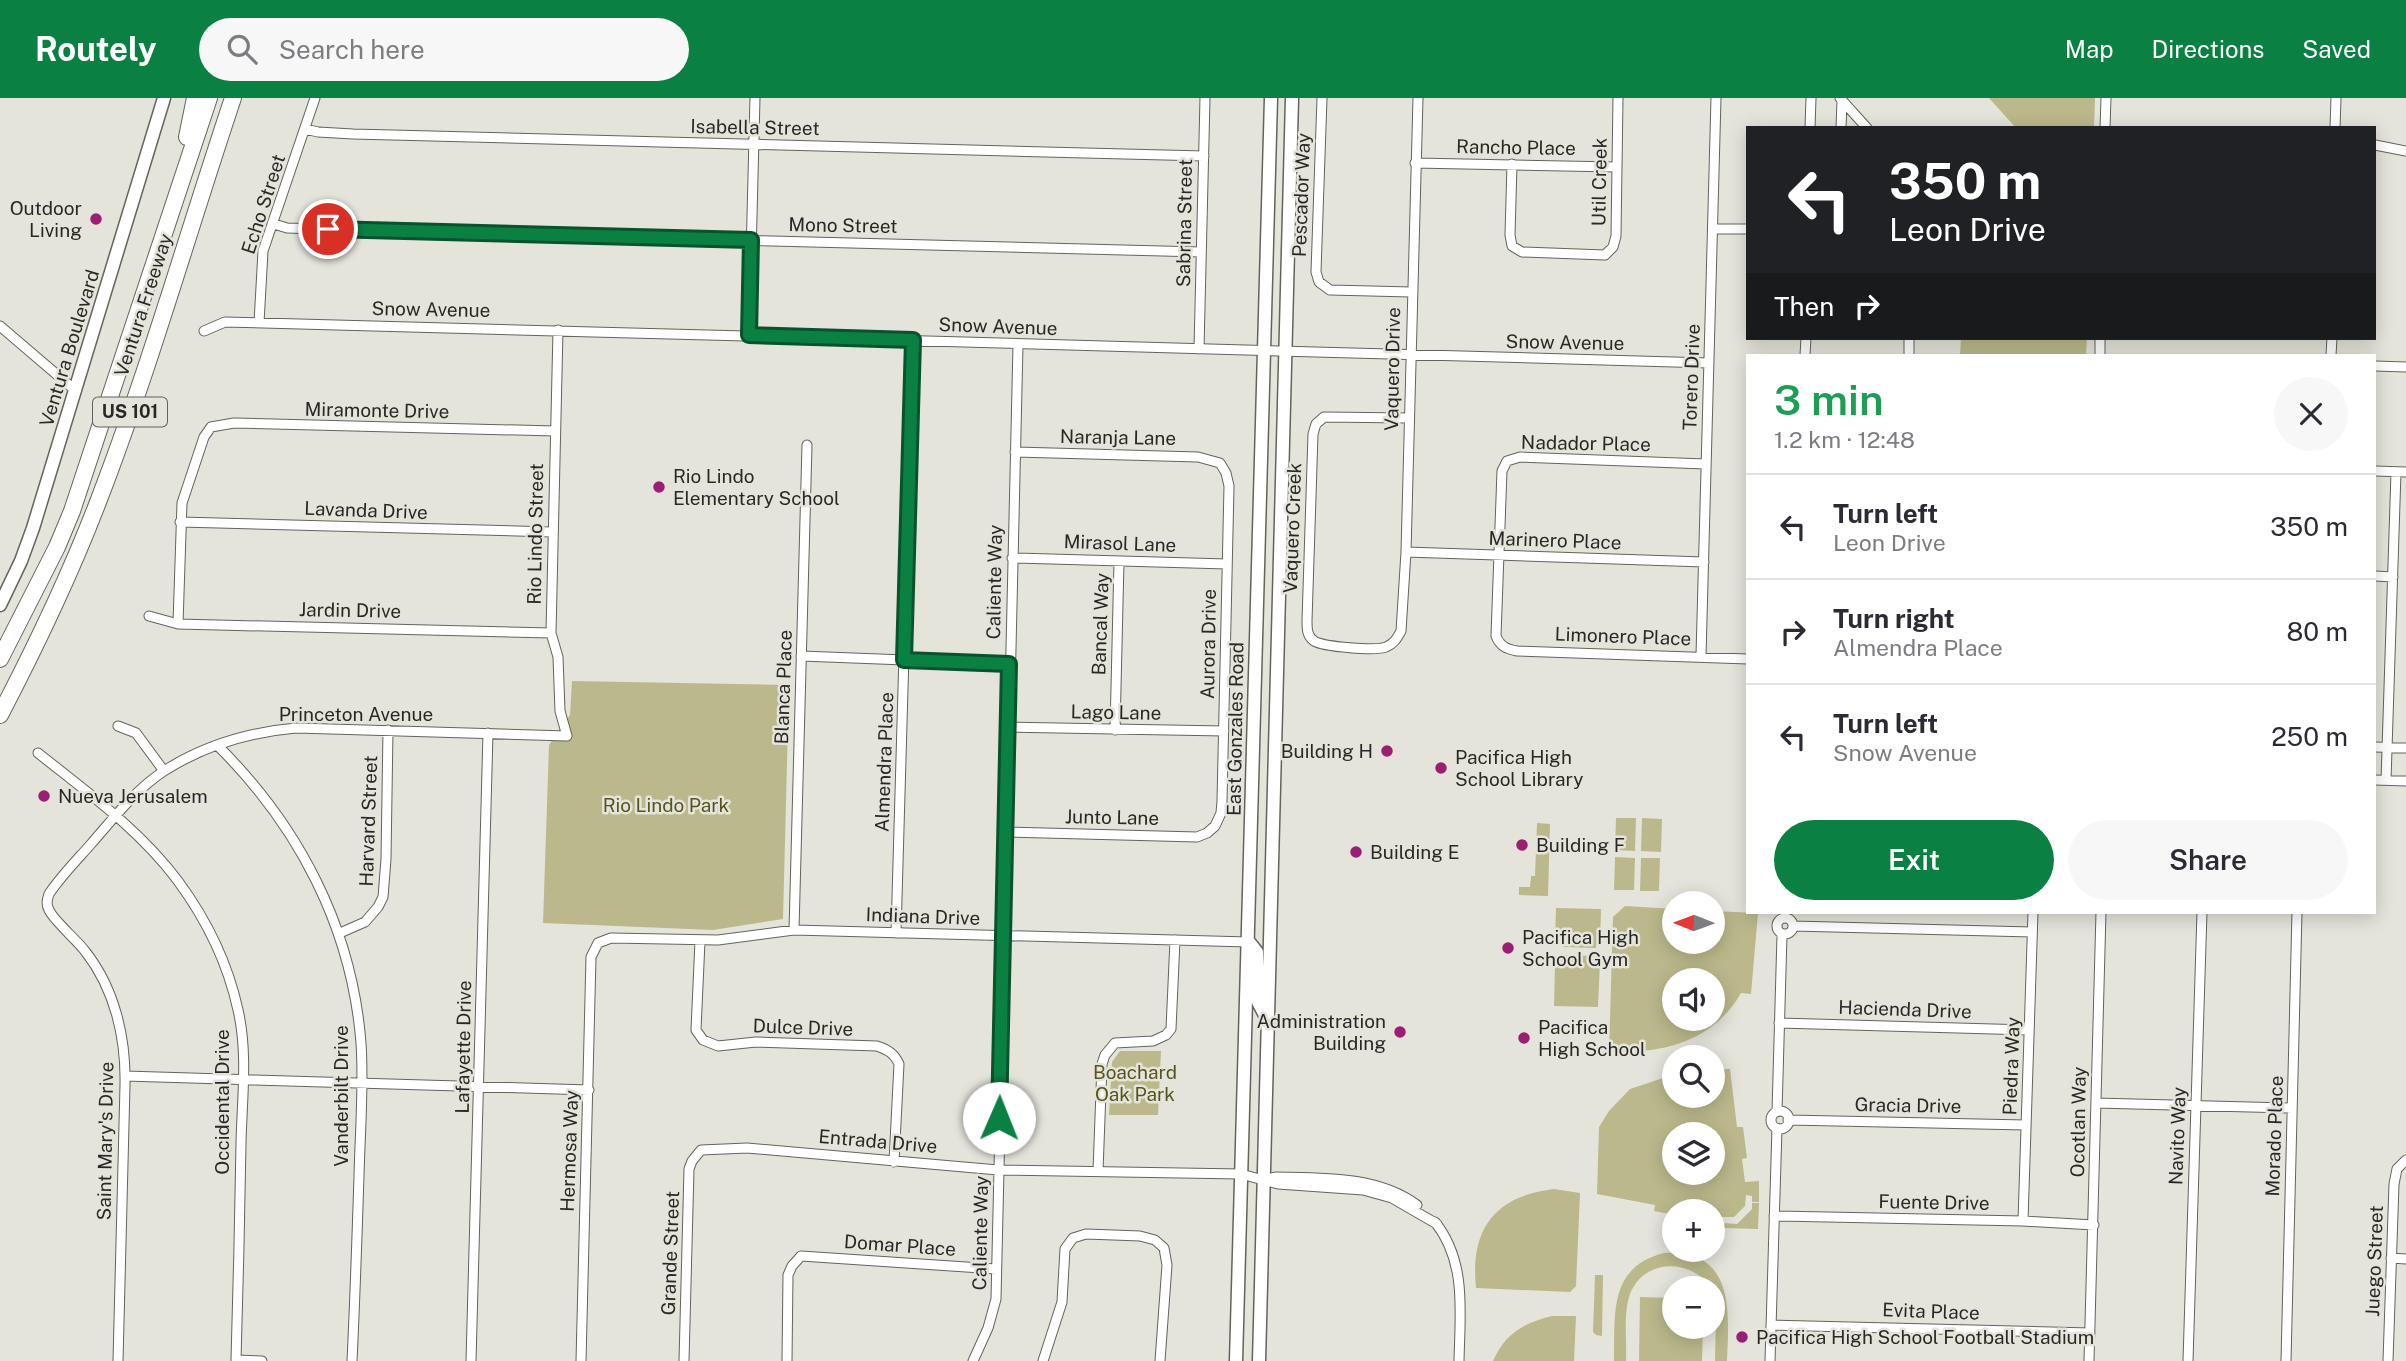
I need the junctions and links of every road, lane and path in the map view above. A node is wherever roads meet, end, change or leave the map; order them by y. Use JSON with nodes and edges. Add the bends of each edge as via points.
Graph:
{"nodes":[{"id":1,"x":164,"y":98,"type":"edge"},
{"id":2,"x":195,"y":98,"type":"edge"},
{"id":3,"x":209,"y":98,"type":"edge"},
{"id":4,"x":233,"y":98,"type":"edge"},
{"id":5,"x":315,"y":98,"type":"edge"},
{"id":6,"x":755,"y":98,"type":"edge"},
{"id":7,"x":1205,"y":98,"type":"edge"},
{"id":8,"x":1271,"y":98,"type":"edge"},
{"id":9,"x":1292,"y":98,"type":"edge"},
{"id":10,"x":1322,"y":98,"type":"edge"},
{"id":11,"x":1418,"y":98,"type":"edge"},
{"id":12,"x":1618,"y":98,"type":"edge"},
{"id":13,"x":1716,"y":98,"type":"edge"},
{"id":14,"x":1811,"y":98,"type":"edge"},
{"id":15,"x":2106,"y":98,"type":"edge"},
{"id":16,"x":2336,"y":98,"type":"edge"},
{"id":17,"x":1841,"y":99,"type":"edge"},
{"id":18,"x":1810,"y":126,"type":"edge"},
{"id":19,"x":1841,"y":126,"type":"edge"},
{"id":20,"x":1865,"y":126,"type":"edge"},
{"id":21,"x":2105,"y":126,"type":"edge"},
{"id":22,"x":2335,"y":126,"type":"edge"},
{"id":23,"x":305,"y":129,"type":"junction"},
{"id":24,"x":754,"y":144,"type":"junction"},
{"id":25,"x":2376,"y":145,"type":"edge"},
{"id":26,"x":2406,"y":151,"type":"edge"},
{"id":27,"x":1204,"y":156,"type":"junction"},
{"id":28,"x":1415,"y":163,"type":"junction"},
{"id":29,"x":1512,"y":164,"type":"junction"},
{"id":30,"x":1616,"y":167,"type":"junction"},
{"id":31,"x":171,"y":211,"type":"junction"},
{"id":32,"x":274,"y":224,"type":"junction"},
{"id":33,"x":1713,"y":229,"type":"junction"},
{"id":34,"x":1746,"y":229,"type":"edge"},
{"id":35,"x":751,"y":240,"type":"junction"},
{"id":36,"x":1201,"y":252,"type":"junction"},
{"id":37,"x":1412,"y":292,"type":"junction"},
{"id":38,"x":259,"y":323,"type":"junction"},
{"id":39,"x":0,"y":326,"type":"edge"},
{"id":40,"x":558,"y":330,"type":"junction"},
{"id":41,"x":204,"y":331,"type":"dead end"},
{"id":42,"x":749,"y":335,"type":"junction"},
{"id":43,"x":913,"y":340,"type":"junction"},
{"id":44,"x":1018,"y":345,"type":"junction"},
{"id":45,"x":1199,"y":349,"type":"junction"},
{"id":46,"x":1264,"y":352,"type":"junction"},
{"id":47,"x":1285,"y":352,"type":"junction"},
{"id":48,"x":1409,"y":355,"type":"junction"},
{"id":49,"x":1709,"y":363,"type":"junction"},
{"id":50,"x":2376,"y":366,"type":"edge"},
{"id":51,"x":2406,"y":367,"type":"edge"},
{"id":52,"x":76,"y":391,"type":"junction"},
{"id":53,"x":1408,"y":418,"type":"junction"},
{"id":54,"x":555,"y":431,"type":"junction"},
{"id":55,"x":807,"y":445,"type":"dead end"},
{"id":56,"x":1015,"y":452,"type":"junction"},
{"id":57,"x":1220,"y":463,"type":"joint"},
{"id":58,"x":1706,"y":464,"type":"junction"},
{"id":59,"x":2376,"y":471,"type":"edge"},
{"id":60,"x":2401,"y":472,"type":"edge"},
{"id":61,"x":180,"y":523,"type":"junction"},
{"id":62,"x":552,"y":532,"type":"junction"},
{"id":63,"x":1406,"y":552,"type":"junction"},
{"id":64,"x":1499,"y":555,"type":"junction"},
{"id":65,"x":1012,"y":558,"type":"junction"},
{"id":66,"x":1119,"y":561,"type":"junction"},
{"id":67,"x":1704,"y":562,"type":"junction"},
{"id":68,"x":1227,"y":564,"type":"junction"},
{"id":69,"x":2376,"y":576,"type":"edge"},
{"id":70,"x":2393,"y":577,"type":"junction"},
{"id":71,"x":0,"y":605,"type":"edge"},
{"id":72,"x":149,"y":616,"type":"dead end"},
{"id":73,"x":178,"y":624,"type":"junction"},
{"id":74,"x":551,"y":633,"type":"junction"},
{"id":75,"x":1396,"y":641,"type":"joint"},
{"id":76,"x":802,"y":656,"type":"junction"},
{"id":77,"x":1701,"y":656,"type":"junction"},
{"id":78,"x":0,"y":659,"type":"edge"},
{"id":79,"x":1746,"y":659,"type":"edge"},
{"id":80,"x":904,"y":660,"type":"junction"},
{"id":81,"x":1009,"y":664,"type":"junction"},
{"id":82,"x":0,"y":715,"type":"edge"},
{"id":83,"x":118,"y":726,"type":"dead end"},
{"id":84,"x":1008,"y":727,"type":"junction"},
{"id":85,"x":388,"y":730,"type":"junction"},
{"id":86,"x":1115,"y":730,"type":"junction"},
{"id":87,"x":1224,"y":731,"type":"junction"},
{"id":88,"x":488,"y":733,"type":"junction"},
{"id":89,"x":567,"y":736,"type":"joint"},
{"id":90,"x":217,"y":745,"type":"junction"},
{"id":91,"x":2376,"y":747,"type":"edge"},
{"id":92,"x":2387,"y":747,"type":"junction"},
{"id":93,"x":2406,"y":748,"type":"edge"},
{"id":94,"x":38,"y":753,"type":"dead end"},
{"id":95,"x":164,"y":771,"type":"junction"},
{"id":96,"x":2376,"y":780,"type":"edge"},
{"id":97,"x":2386,"y":780,"type":"junction"},
{"id":98,"x":2406,"y":780,"type":"edge"},
{"id":99,"x":1252,"y":814,"type":"junction"},
{"id":100,"x":116,"y":816,"type":"junction"},
{"id":101,"x":1215,"y":826,"type":"joint"},
{"id":102,"x":1005,"y":832,"type":"junction"},
{"id":103,"x":47,"y":904,"type":"joint"},
{"id":104,"x":2033,"y":914,"type":"edge"},
{"id":105,"x":2101,"y":914,"type":"edge"},
{"id":106,"x":2202,"y":914,"type":"edge"},
{"id":107,"x":2297,"y":914,"type":"edge"},
{"id":108,"x":1784,"y":915,"type":"edge"},
{"id":109,"x":1793,"y":926,"type":"junction"},
{"id":110,"x":794,"y":930,"type":"junction"},
{"id":111,"x":2032,"y":932,"type":"junction"},
{"id":112,"x":340,"y":933,"type":"junction"},
{"id":113,"x":896,"y":933,"type":"junction"},
{"id":114,"x":1782,"y":935,"type":"junction"},
{"id":115,"x":1004,"y":936,"type":"junction"},
{"id":116,"x":1175,"y":940,"type":"junction"},
{"id":117,"x":700,"y":941,"type":"junction"},
{"id":118,"x":1248,"y":942,"type":"junction"},
{"id":119,"x":598,"y":943,"type":"joint"},
{"id":120,"x":1269,"y":946,"type":"junction"},
{"id":121,"x":1267,"y":1020,"type":"junction"},
{"id":122,"x":1779,"y":1023,"type":"junction"},
{"id":123,"x":2029,"y":1030,"type":"junction"},
{"id":124,"x":125,"y":1076,"type":"junction"},
{"id":125,"x":243,"y":1079,"type":"junction"},
{"id":126,"x":362,"y":1083,"type":"junction"},
{"id":127,"x":480,"y":1086,"type":"junction"},
{"id":128,"x":589,"y":1090,"type":"junction"},
{"id":129,"x":2096,"y":1103,"type":"junction"},
{"id":130,"x":2195,"y":1105,"type":"junction"},
{"id":131,"x":2291,"y":1108,"type":"junction"},
{"id":132,"x":1777,"y":1112,"type":"junction"},
{"id":133,"x":1788,"y":1120,"type":"junction"},
{"id":134,"x":2026,"y":1125,"type":"junction"},
{"id":135,"x":1777,"y":1128,"type":"junction"},
{"id":136,"x":701,"y":1150,"type":"joint"},
{"id":137,"x":894,"y":1162,"type":"junction"},
{"id":138,"x":2403,"y":1162,"type":"edge"},
{"id":139,"x":998,"y":1170,"type":"junction"},
{"id":140,"x":1098,"y":1171,"type":"junction"},
{"id":141,"x":1241,"y":1174,"type":"junction"},
{"id":142,"x":1262,"y":1180,"type":"junction"},
{"id":143,"x":1774,"y":1216,"type":"junction"},
{"id":144,"x":2023,"y":1221,"type":"junction"},
{"id":145,"x":2094,"y":1225,"type":"junction"},
{"id":146,"x":2391,"y":1258,"type":"junction"},
{"id":147,"x":2406,"y":1259,"type":"edge"},
{"id":148,"x":996,"y":1269,"type":"junction"},
{"id":149,"x":1771,"y":1325,"type":"junction"},
{"id":150,"x":2090,"y":1333,"type":"junction"},
{"id":151,"x":236,"y":1360,"type":"edge"},
{"id":152,"x":117,"y":1361,"type":"edge"},
{"id":153,"x":262,"y":1361,"type":"edge"},
{"id":154,"x":352,"y":1361,"type":"edge"},
{"id":155,"x":471,"y":1361,"type":"edge"},
{"id":156,"x":581,"y":1361,"type":"edge"},
{"id":157,"x":684,"y":1361,"type":"edge"},
{"id":158,"x":787,"y":1361,"type":"edge"},
{"id":159,"x":973,"y":1361,"type":"edge"},
{"id":160,"x":1044,"y":1361,"type":"edge"},
{"id":161,"x":1160,"y":1361,"type":"edge"},
{"id":162,"x":1236,"y":1361,"type":"edge"},
{"id":163,"x":1259,"y":1361,"type":"edge"},
{"id":164,"x":1459,"y":1361,"type":"edge"},
{"id":165,"x":1770,"y":1361,"type":"edge"},
{"id":166,"x":2089,"y":1361,"type":"edge"},
{"id":167,"x":2188,"y":1361,"type":"edge"},
{"id":168,"x":2286,"y":1361,"type":"edge"},
{"id":169,"x":2388,"y":1361,"type":"edge"}],
"edges":[{"from":1,"to":52,"type":"main road","name":"Ventura Boulevard"},
{"from":2,"to":31,"type":"highway"},
{"from":3,"to":31,"type":"highway","name":"Ventura Freeway","number":"US 101"},
{"from":4,"to":82,"type":"highway","name":"Ventura Freeway","number":"US 101","via":[[98,502]]},
{"from":5,"to":23,"type":"street","name":"Echo Street"},
{"from":6,"to":24,"type":"street"},
{"from":7,"to":27,"type":"street","name":"Sabrina Street"},
{"from":8,"to":46,"type":"main road","name":"East Gonzales Road"},
{"from":9,"to":47,"type":"main road","name":"East Gonzales Road"},
{"from":10,"to":37,"type":"street","name":"Pescador Way","via":[[1315,272],[1319,282],[1330,290]]},
{"from":11,"to":28,"type":"street","name":"Vaquero Drive"},
{"from":12,"to":30,"type":"street","name":"Util Creek"},
{"from":13,"to":33,"type":"street","name":"Torero Drive"},
{"from":14,"to":18,"type":"street"},
{"from":15,"to":21,"type":"street"},
{"from":16,"to":22,"type":"street"},
{"from":17,"to":19,"type":"street"},
{"from":17,"to":20,"type":"street"},
{"from":23,"to":24,"type":"street","name":"Isabella Street"},
{"from":23,"to":32,"type":"street","name":"Echo Street"},
{"from":24,"to":27,"type":"street","name":"Isabella Street"},
{"from":24,"to":35,"type":"street"},
{"from":25,"to":26,"type":"street"},
{"from":27,"to":36,"type":"street","name":"Sabrina Street"},
{"from":28,"to":29,"type":"street","name":"Rancho Place"},
{"from":28,"to":37,"type":"street","name":"Vaquero Drive"},
{"from":29,"to":30,"type":"street","name":"Rancho Place"},
{"from":29,"to":30,"type":"street","name":"Util Creek","via":[[1512,246],[1522,253],[1605,256],[1616,236]]},
{"from":31,"to":78,"type":"highway","name":"Ventura Freeway","number":"US 101","via":[[72,511]]},
{"from":32,"to":35,"type":"street","name":"Mono Street","via":[[287,228]]},
{"from":32,"to":38,"type":"street","name":"Echo Street","via":[[261,263]]},
{"from":33,"to":34,"type":"street"},
{"from":33,"to":49,"type":"street","name":"Torero Drive"},
{"from":35,"to":36,"type":"street","name":"Mono Street"},
{"from":35,"to":42,"type":"street"},
{"from":36,"to":45,"type":"street","name":"Sabrina Street"},
{"from":37,"to":48,"type":"street","name":"Vaquero Drive"},
{"from":38,"to":40,"type":"street","name":"Snow Avenue"},
{"from":38,"to":41,"type":"street","name":"Snow Avenue","via":[[225,322]]},
{"from":39,"to":52,"type":"street"},
{"from":40,"to":42,"type":"street","name":"Snow Avenue"},
{"from":40,"to":54,"type":"street","name":"Rio Lindo Street"},
{"from":42,"to":43,"type":"street","name":"Snow Avenue"},
{"from":43,"to":44,"type":"street","name":"Snow Avenue"},
{"from":43,"to":80,"type":"street","name":"Almendra Place"},
{"from":44,"to":45,"type":"street","name":"Snow Avenue"},
{"from":44,"to":56,"type":"street","name":"Caliente Way"},
{"from":45,"to":46,"type":"street","name":"Snow Avenue"},
{"from":46,"to":47,"type":"street","name":"Snow Avenue"},
{"from":46,"to":99,"type":"main road","name":"East Gonzales Road"},
{"from":47,"to":48,"type":"street","name":"Snow Avenue"},
{"from":47,"to":120,"type":"main road","name":"East Gonzales Road"},
{"from":48,"to":49,"type":"street","name":"Snow Avenue"},
{"from":48,"to":53,"type":"street","name":"Vaquero Drive"},
{"from":49,"to":58,"type":"street","name":"Torero Drive"},
{"from":50,"to":51,"type":"street"},
{"from":52,"to":71,"type":"main road","name":"Ventura Boulevard","via":[[33,528]]},
{"from":53,"to":63,"type":"street","name":"Vaquero Drive"},
{"from":53,"to":75,"type":"street","name":"Vaquero Creek","via":[[1324,417],[1313,434],[1307,633],[1328,646],[1384,648]]},
{"from":54,"to":61,"type":"street","name":"Miramonte Drive","via":[[225,423],[211,427],[204,437]]},
{"from":54,"to":62,"type":"street","name":"Rio Lindo Street"},
{"from":55,"to":76,"type":"street","name":"Blanca Place"},
{"from":56,"to":57,"type":"street","name":"Naranja Lane","via":[[1206,457]]},
{"from":56,"to":65,"type":"street","name":"Caliente Way"},
{"from":57,"to":68,"type":"street","name":"Aurora Drive","via":[[1229,486]]},
{"from":58,"to":64,"type":"street","name":"Nadador Place","via":[[1520,457],[1507,461],[1502,471]]},
{"from":58,"to":67,"type":"street","name":"Torero Drive"},
{"from":59,"to":60,"type":"street"},
{"from":60,"to":70,"type":"street"},
{"from":61,"to":62,"type":"street","name":"Lavanda Drive"},
{"from":61,"to":73,"type":"street"},
{"from":62,"to":74,"type":"street","name":"Rio Lindo Street"},
{"from":63,"to":64,"type":"street","name":"Marinero Place"},
{"from":63,"to":75,"type":"street","name":"Vaquero Drive","via":[[1402,620]]},
{"from":64,"to":67,"type":"street","name":"Marinero Place"},
{"from":64,"to":77,"type":"street","name":"Limonero Place","via":[[1495,627],[1499,644],[1507,649]]},
{"from":65,"to":66,"type":"street","name":"Mirasol Lane"},
{"from":65,"to":81,"type":"street","name":"Caliente Way"},
{"from":66,"to":68,"type":"street","name":"Mirasol Lane"},
{"from":66,"to":86,"type":"street","name":"Bancal Way"},
{"from":67,"to":77,"type":"street","name":"Torero Drive"},
{"from":68,"to":87,"type":"street","name":"Aurora Drive"},
{"from":69,"to":70,"type":"street"},
{"from":70,"to":92,"type":"street"},
{"from":72,"to":73,"type":"street","name":"Jardin Drive"},
{"from":73,"to":74,"type":"street","name":"Jardin Drive"},
{"from":74,"to":89,"type":"street","name":"Rio Lindo Street"},
{"from":76,"to":80,"type":"street"},
{"from":76,"to":110,"type":"street","name":"Blanca Place"},
{"from":77,"to":79,"type":"street","name":"Limonero Place"},
{"from":80,"to":81,"type":"street"},
{"from":80,"to":113,"type":"street","name":"Almendra Place"},
{"from":81,"to":84,"type":"street","name":"Caliente Way"},
{"from":83,"to":95,"type":"street","via":[[136,733]]},
{"from":84,"to":86,"type":"street","name":"Lago Lane"},
{"from":84,"to":102,"type":"street","name":"Caliente Way"},
{"from":85,"to":88,"type":"street","name":"Princeton Avenue"},
{"from":85,"to":90,"type":"street","name":"Princeton Avenue","via":[[275,730]]},
{"from":85,"to":112,"type":"street","name":"Harvard Street","via":[[383,897],[365,922]]},
{"from":86,"to":87,"type":"street","name":"Lago Lane"},
{"from":87,"to":101,"type":"street","name":"Aurora Drive","via":[[1221,813]]},
{"from":88,"to":89,"type":"street","name":"Princeton Avenue"},
{"from":88,"to":127,"type":"street","name":"Lafayette Drive"},
{"from":90,"to":95,"type":"street","name":"Princeton Avenue"},
{"from":90,"to":112,"type":"street","name":"Vanderbilt Drive","via":[[285,825],[313,871]]},
{"from":91,"to":92,"type":"street"},
{"from":92,"to":93,"type":"street"},
{"from":92,"to":97,"type":"street"},
{"from":94,"to":100,"type":"street","name":"Occidental Drive"},
{"from":95,"to":100,"type":"street","name":"Princeton Avenue"},
{"from":96,"to":97,"type":"street"},
{"from":97,"to":98,"type":"street"},
{"from":99,"to":118,"type":"main road","name":"East Gonzales Road"},
{"from":99,"to":120,"type":"main road","via":[[1260,828],[1257,932]]},
{"from":100,"to":103,"type":"street","name":"Princeton Avenue","via":[[53,889]]},
{"from":100,"to":125,"type":"street","name":"Occidental Drive","via":[[179,882],[216,945],[238,1011]]},
{"from":101,"to":102,"type":"street","name":"Junto Lane","via":[[1197,837]]},
{"from":102,"to":115,"type":"street","name":"Caliente Way"},
{"from":103,"to":124,"type":"street","name":"Saint Mary's Drive","via":[[88,954],[109,993],[121,1030]]},
{"from":104,"to":111,"type":"street","name":"Piedra Way"},
{"from":105,"to":129,"type":"street","name":"Ocotlan Way"},
{"from":106,"to":130,"type":"street","name":"Navito Way"},
{"from":107,"to":131,"type":"street","name":"Morado Place"},
{"from":108,"to":109,"type":"street"},
{"from":108,"to":114,"type":"street","via":[[1776,924]]},
{"from":109,"to":111,"type":"street"},
{"from":109,"to":114,"type":"street","via":[[1790,933]]},
{"from":110,"to":113,"type":"street","name":"Indiana Drive"},
{"from":110,"to":117,"type":"street","name":"Indiana Drive"},
{"from":111,"to":123,"type":"street","name":"Piedra Way"},
{"from":112,"to":126,"type":"street","name":"Vanderbilt Drive","via":[[358,1013]]},
{"from":113,"to":115,"type":"street","name":"Indiana Drive"},
{"from":114,"to":122,"type":"street"},
{"from":115,"to":116,"type":"street","name":"Indiana Drive"},
{"from":115,"to":139,"type":"street","name":"Caliente Way"},
{"from":116,"to":118,"type":"street","name":"Indiana Drive"},
{"from":116,"to":140,"type":"street","via":[[1171,1029],[1153,1041],[1115,1044],[1102,1064]]},
{"from":117,"to":119,"type":"street","name":"Indiana Drive","via":[[611,938]]},
{"from":117,"to":137,"type":"street","name":"Dulce Drive","via":[[696,1030],[703,1040],[718,1046],[756,1042],[877,1046],[896,1057]]},
{"from":118,"to":121,"type":"main road","via":[[1257,952],[1258,1002]]},
{"from":118,"to":141,"type":"main road","name":"East Gonzales Road"},
{"from":119,"to":128,"type":"street","name":"Hermosa Way","via":[[591,957]]},
{"from":120,"to":121,"type":"main road","name":"East Gonzales Road"},
{"from":121,"to":142,"type":"main road","name":"East Gonzales Road"},
{"from":122,"to":123,"type":"street","name":"Hacienda Drive"},
{"from":122,"to":132,"type":"street"},
{"from":123,"to":134,"type":"street","name":"Piedra Way"},
{"from":124,"to":125,"type":"street"},
{"from":124,"to":152,"type":"street","name":"Saint Mary's Drive"},
{"from":125,"to":126,"type":"street"},
{"from":125,"to":151,"type":"street","name":"Occidental Drive"},
{"from":126,"to":127,"type":"street"},
{"from":126,"to":154,"type":"street","name":"Vanderbilt Drive"},
{"from":127,"to":128,"type":"street"},
{"from":127,"to":155,"type":"street","name":"Lafayette Drive"},
{"from":128,"to":156,"type":"street","name":"Hermosa Way"},
{"from":129,"to":130,"type":"street"},
{"from":129,"to":145,"type":"street","name":"Ocotlan Way"},
{"from":130,"to":131,"type":"street"},
{"from":130,"to":167,"type":"street","name":"Navito Way"},
{"from":131,"to":168,"type":"street","name":"Morado Place"},
{"from":132,"to":133,"type":"street","via":[[1785,1113]]},
{"from":132,"to":135,"type":"street","via":[[1772,1119]]},
{"from":133,"to":134,"type":"street","name":"Gracia Drive"},
{"from":133,"to":135,"type":"street","via":[[1785,1127]]},
{"from":134,"to":144,"type":"street","name":"Piedra Way"},
{"from":135,"to":143,"type":"street"},
{"from":136,"to":137,"type":"street","name":"Entrada Drive","via":[[747,1148]]},
{"from":136,"to":157,"type":"street","name":"Grande Street","via":[[689,1169]]},
{"from":137,"to":139,"type":"street","name":"Entrada Drive"},
{"from":138,"to":146,"type":"street","name":"Juego Street","via":[[2393,1184]]},
{"from":139,"to":140,"type":"street","name":"Entrada Drive"},
{"from":139,"to":148,"type":"street","name":"Caliente Way"},
{"from":140,"to":141,"type":"street","name":"Entrada Drive"},
{"from":141,"to":142,"type":"street","name":"Entrada Drive"},
{"from":141,"to":162,"type":"main road","name":"East Gonzales Road"},
{"from":142,"to":163,"type":"main road","name":"East Gonzales Road"},
{"from":142,"to":164,"type":"street","name":"Entrada Drive","via":[[1362,1182],[1409,1199],[1437,1224],[1455,1258],[1458,1276]]},
{"from":143,"to":144,"type":"street","name":"Fuente Drive"},
{"from":143,"to":149,"type":"street"},
{"from":144,"to":145,"type":"street","name":"Fuente Drive"},
{"from":145,"to":150,"type":"street","name":"Ocotlan Way"},
{"from":146,"to":147,"type":"street"},
{"from":146,"to":169,"type":"street","name":"Juego Street"},
{"from":148,"to":158,"type":"street","name":"Domar Place","via":[[801,1256],[788,1275]]},
{"from":148,"to":159,"type":"street","name":"Caliente Way","via":[[993,1312]]},
{"from":149,"to":150,"type":"street","name":"Evita Place"},
{"from":149,"to":165,"type":"street"},
{"from":150,"to":166,"type":"street","name":"Ocotlan Way"},
{"from":151,"to":153,"type":"street"},
{"from":160,"to":161,"type":"street","via":[[1062,1302],[1065,1250],[1073,1238],[1086,1234],[1140,1236],[1164,1248],[1167,1265]]}]}
